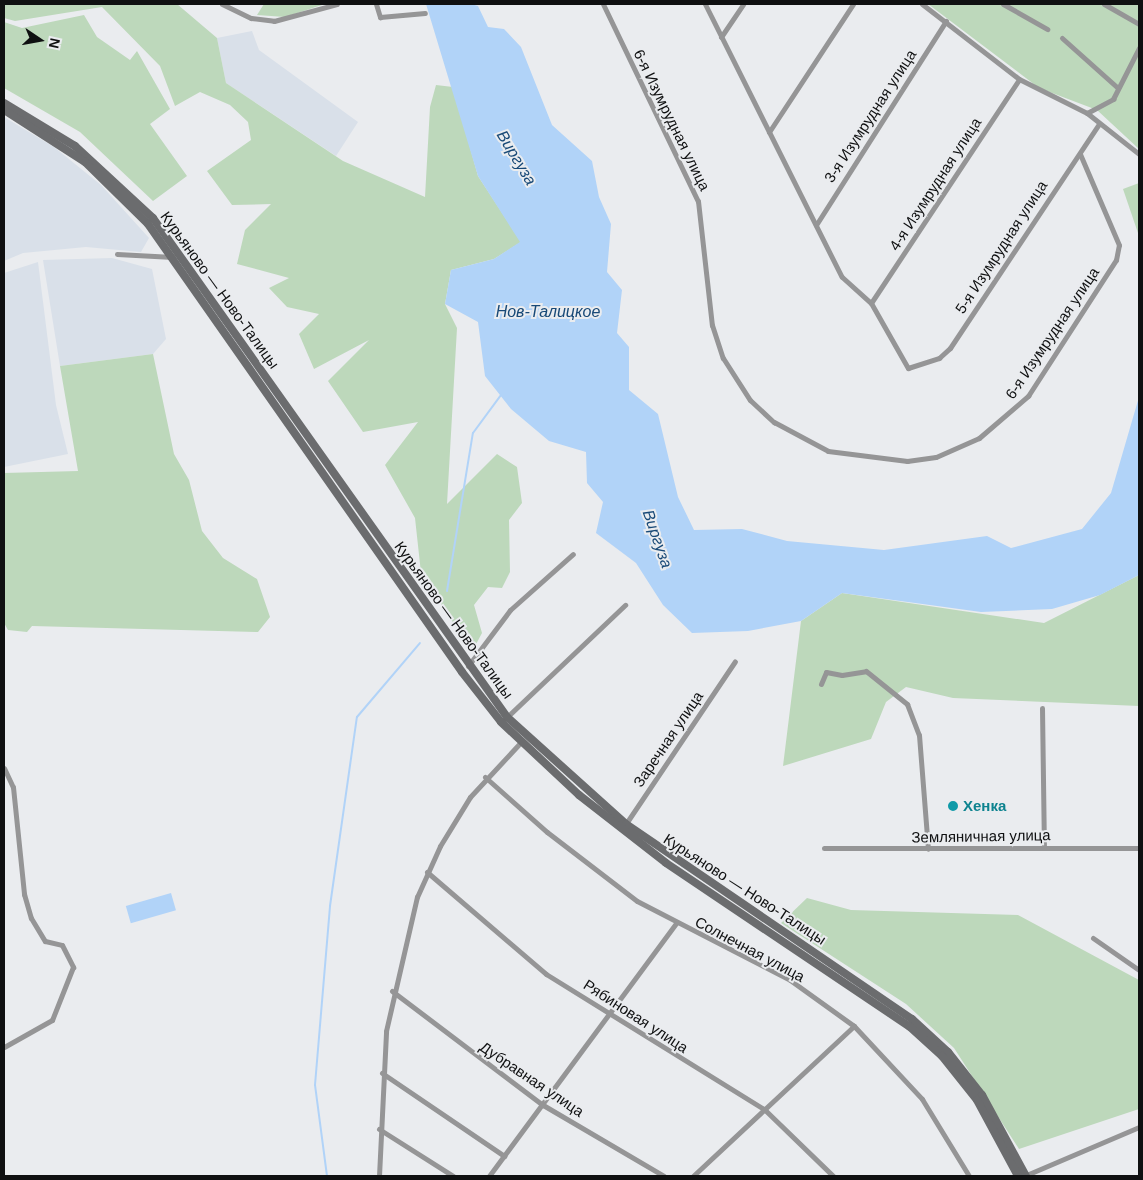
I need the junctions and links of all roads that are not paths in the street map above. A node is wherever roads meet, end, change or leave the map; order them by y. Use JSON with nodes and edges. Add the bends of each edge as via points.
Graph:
{"nodes":[{"id":1,"x":222,"y":4,"type":"edge"},
{"id":2,"x":337,"y":4,"type":"edge"},
{"id":3,"x":376,"y":4,"type":"edge"},
{"id":4,"x":603,"y":4,"type":"edge"},
{"id":5,"x":704,"y":4,"type":"edge"},
{"id":6,"x":742,"y":4,"type":"edge"},
{"id":7,"x":853,"y":4,"type":"edge"},
{"id":8,"x":922,"y":4,"type":"edge"},
{"id":9,"x":1003,"y":4,"type":"edge"},
{"id":10,"x":1104,"y":4,"type":"edge"},
{"id":11,"x":425,"y":13,"type":"dead end"},
{"id":12,"x":946,"y":21,"type":"junction"},
{"id":13,"x":1139,"y":24,"type":"edge"},
{"id":14,"x":1047,"y":28,"type":"dead end"},
{"id":15,"x":721,"y":37,"type":"junction"},
{"id":16,"x":1062,"y":38,"type":"dead end"},
{"id":17,"x":1139,"y":48,"type":"edge"},
{"id":18,"x":1019,"y":79,"type":"junction"},
{"id":19,"x":1118,"y":88,"type":"junction"},
{"id":20,"x":4,"y":103,"type":"edge"},
{"id":21,"x":4,"y":110,"type":"edge"},
{"id":22,"x":1087,"y":113,"type":"junction"},
{"id":23,"x":1098,"y":125,"type":"junction"},
{"id":24,"x":769,"y":132,"type":"junction"},
{"id":25,"x":1080,"y":154,"type":"junction"},
{"id":26,"x":1139,"y":154,"type":"edge"},
{"id":27,"x":816,"y":225,"type":"junction"},
{"id":28,"x":117,"y":254,"type":"dead end"},
{"id":29,"x":175,"y":257,"type":"junction"},
{"id":30,"x":871,"y":303,"type":"junction"},
{"id":31,"x":573,"y":554,"type":"dead end"},
{"id":32,"x":625,"y":605,"type":"dead end"},
{"id":33,"x":735,"y":661,"type":"dead end"},
{"id":34,"x":467,"y":667,"type":"junction"},
{"id":35,"x":821,"y":684,"type":"dead end"},
{"id":36,"x":1042,"y":708,"type":"dead end"},
{"id":37,"x":507,"y":717,"type":"junction"},
{"id":38,"x":521,"y":742,"type":"junction"},
{"id":39,"x":4,"y":768,"type":"edge"},
{"id":40,"x":485,"y":777,"type":"junction"},
{"id":41,"x":624,"y":827,"type":"junction"},
{"id":42,"x":824,"y":848,"type":"dead end"},
{"id":43,"x":1044,"y":848,"type":"junction"},
{"id":44,"x":1139,"y":848,"type":"edge"},
{"id":45,"x":928,"y":849,"type":"junction"},
{"id":46,"x":426,"y":872,"type":"junction"},
{"id":47,"x":676,"y":923,"type":"junction"},
{"id":48,"x":1093,"y":938,"type":"dead end"},
{"id":49,"x":1139,"y":970,"type":"edge"},
{"id":50,"x":392,"y":991,"type":"junction"},
{"id":51,"x":608,"y":1014,"type":"junction"},
{"id":52,"x":854,"y":1026,"type":"junction"},
{"id":53,"x":4,"y":1047,"type":"edge"},
{"id":54,"x":382,"y":1073,"type":"junction"},
{"id":55,"x":543,"y":1106,"type":"junction"},
{"id":56,"x":765,"y":1110,"type":"junction"},
{"id":57,"x":1139,"y":1127,"type":"edge"},
{"id":58,"x":379,"y":1129,"type":"junction"},
{"id":59,"x":504,"y":1156,"type":"junction"},
{"id":60,"x":379,"y":1176,"type":"edge"},
{"id":61,"x":453,"y":1176,"type":"edge"},
{"id":62,"x":489,"y":1176,"type":"edge"},
{"id":63,"x":664,"y":1176,"type":"edge"},
{"id":64,"x":693,"y":1176,"type":"edge"},
{"id":65,"x":833,"y":1176,"type":"edge"},
{"id":66,"x":969,"y":1176,"type":"edge"},
{"id":67,"x":1023,"y":1176,"type":"edge"}],
"edges":[{"from":1,"to":2,"type":"street","via":[[250,18],[274,21]]},
{"from":3,"to":11,"type":"street","via":[[380,17]]},
{"from":4,"to":25,"type":"street","name":"6-я Изумрудная улица","via":[[698,201],[712,325],[723,358],[750,400],[774,422],[828,451],[907,461],[936,457],[979,438],[1028,396],[1116,260],[1119,245]]},
{"from":5,"to":15,"type":"street"},
{"from":6,"to":15,"type":"street"},
{"from":7,"to":24,"type":"street"},
{"from":8,"to":12,"type":"street"},
{"from":9,"to":14,"type":"street"},
{"from":10,"to":13,"type":"street"},
{"from":12,"to":18,"type":"street"},
{"from":12,"to":27,"type":"street","name":"3-я Изумрудная улица"},
{"from":15,"to":24,"type":"street"},
{"from":16,"to":19,"type":"street"},
{"from":17,"to":19,"type":"street"},
{"from":18,"to":22,"type":"street"},
{"from":18,"to":30,"type":"street","name":"4-я Изумрудная улица"},
{"from":19,"to":22,"type":"street","via":[[1106,105]]},
{"from":20,"to":34,"type":"main road","name":"Курьяново — Ново-Талицы","via":[[82,151],[153,218]]},
{"from":21,"to":29,"type":"main road","name":"Курьяново — Ново-Талицы","via":[[96,171]]},
{"from":22,"to":23,"type":"street"},
{"from":23,"to":25,"type":"street","name":"5-я Изумрудная улица"},
{"from":23,"to":26,"type":"street"},
{"from":24,"to":27,"type":"street"},
{"from":25,"to":30,"type":"street","name":"5-я Изумрудная улица","via":[[950,348],[913,368],[903,365]]},
{"from":27,"to":30,"type":"street","via":[[842,277]]},
{"from":28,"to":29,"type":"street"},
{"from":29,"to":38,"type":"main road","name":"Курьяново — Ново-Талицы","via":[[462,672]]},
{"from":31,"to":34,"type":"street","via":[[510,610]]},
{"from":32,"to":37,"type":"street"},
{"from":33,"to":41,"type":"street","name":"Заречная улица"},
{"from":34,"to":37,"type":"main road","name":"Курьяново — Ново-Талицы"},
{"from":35,"to":45,"type":"street","via":[[826,672],[842,675],[866,671],[907,704],[919,735]]},
{"from":36,"to":43,"type":"street"},
{"from":37,"to":41,"type":"main road","name":"Курьяново — Ново-Талицы"},
{"from":38,"to":40,"type":"street"},
{"from":38,"to":41,"type":"main road","name":"Курьяново — Ново-Талицы"},
{"from":39,"to":53,"type":"street","via":[[12,787],[24,894],[31,918],[45,941],[62,945],[73,967],[52,1020]]},
{"from":40,"to":46,"type":"street"},
{"from":40,"to":47,"type":"street","name":"Солнечная улица","via":[[603,877]]},
{"from":41,"to":67,"type":"main road","name":"Курьяново — Ново-Талицы","via":[[909,1026],[942,1056],[977,1100]]},
{"from":42,"to":45,"type":"street","name":"Земляничная улица"},
{"from":43,"to":44,"type":"street","name":"Земляничная улица"},
{"from":43,"to":45,"type":"street","name":"Земляничная улица"},
{"from":46,"to":50,"type":"street"},
{"from":46,"to":51,"type":"street","name":"Рябиновая улица","via":[[546,974]]},
{"from":47,"to":51,"type":"street"},
{"from":47,"to":52,"type":"street","name":"Солнечная улица","via":[[790,980]]},
{"from":48,"to":49,"type":"street"},
{"from":50,"to":54,"type":"street"},
{"from":50,"to":55,"type":"street","name":"Дубравная улица"},
{"from":51,"to":55,"type":"street"},
{"from":51,"to":56,"type":"street","name":"Рябиновая улица"},
{"from":52,"to":56,"type":"street"},
{"from":52,"to":66,"type":"street","name":"Солнечная улица","via":[[922,1098]]},
{"from":54,"to":58,"type":"street"},
{"from":54,"to":59,"type":"street"},
{"from":55,"to":59,"type":"street"},
{"from":55,"to":63,"type":"street","name":"Дубравная улица"},
{"from":56,"to":64,"type":"street"},
{"from":56,"to":65,"type":"street","name":"Рябиновая улица"},
{"from":57,"to":67,"type":"street"},
{"from":58,"to":60,"type":"street"},
{"from":58,"to":61,"type":"street"},
{"from":59,"to":62,"type":"street"}]}
